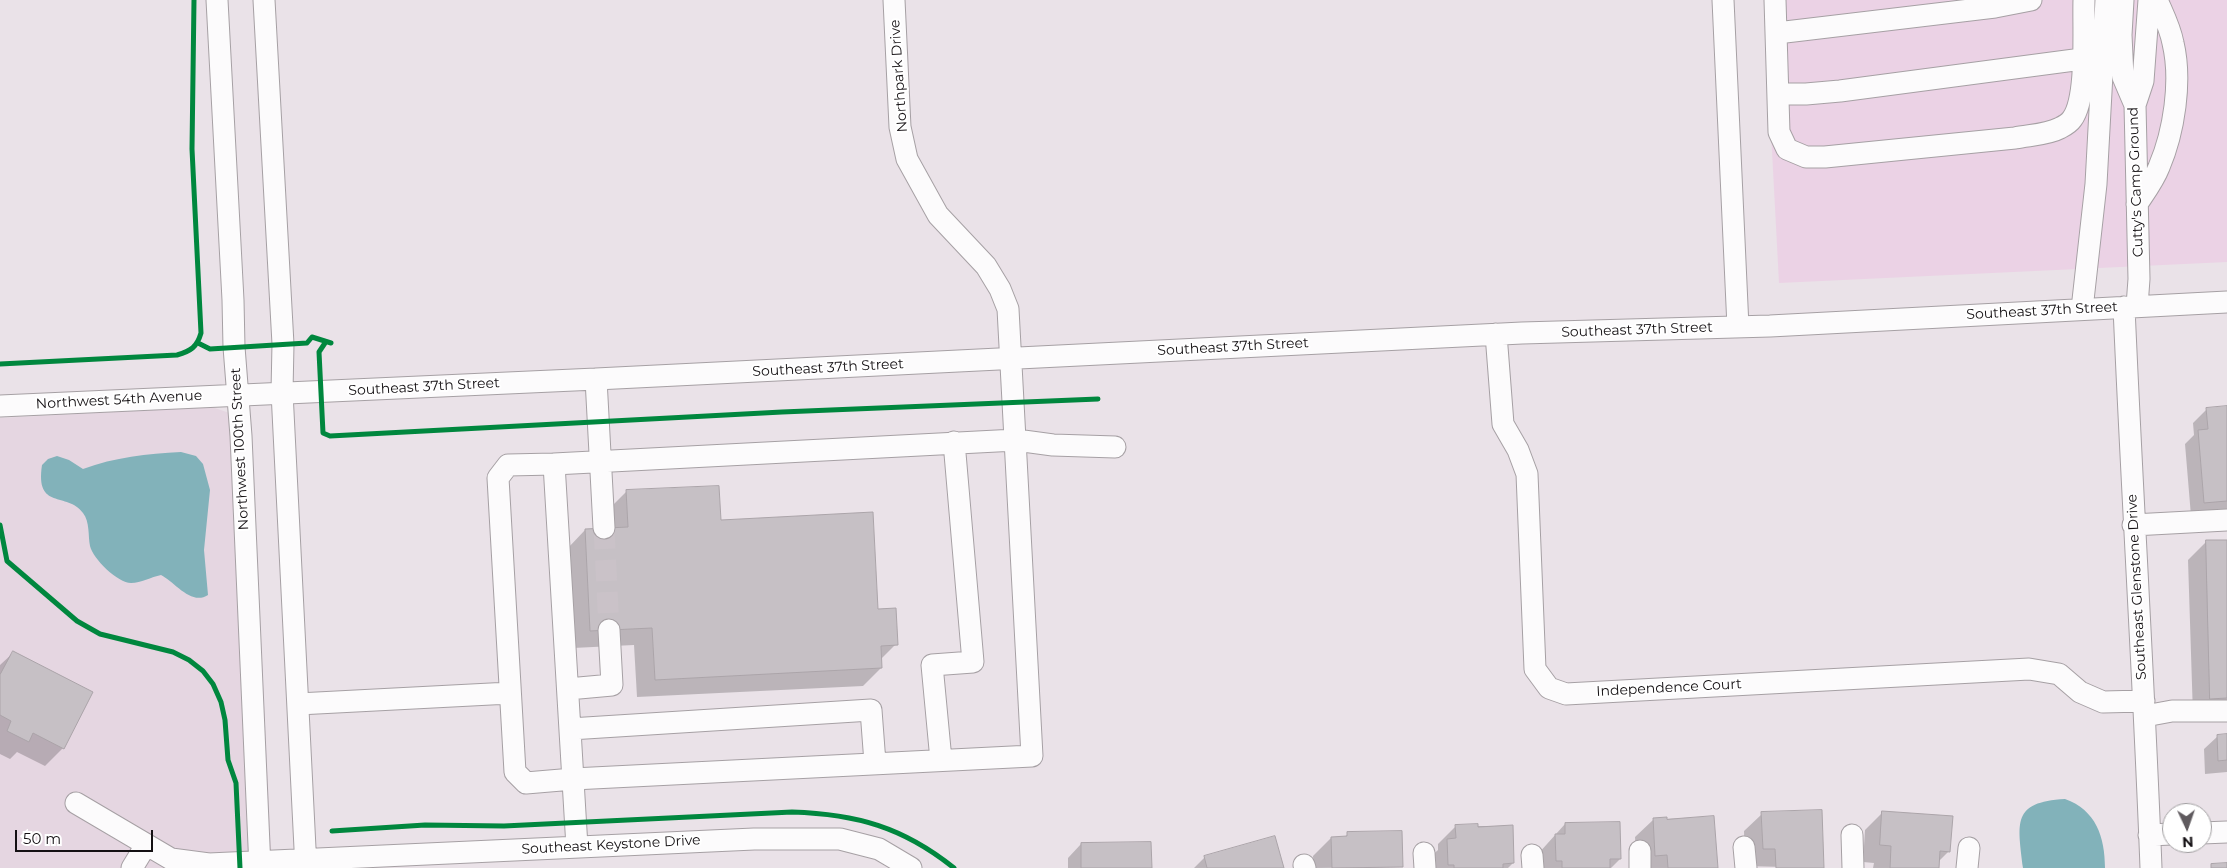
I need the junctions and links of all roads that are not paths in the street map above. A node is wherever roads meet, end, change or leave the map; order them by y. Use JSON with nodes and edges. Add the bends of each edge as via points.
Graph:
{"nodes":[{"id":1,"x":217,"y":0,"type":"edge"},
{"id":2,"x":264,"y":0,"type":"edge"},
{"id":3,"x":894,"y":0,"type":"edge"},
{"id":4,"x":1723,"y":0,"type":"edge"},
{"id":5,"x":1775,"y":0,"type":"edge"},
{"id":6,"x":2031,"y":0,"type":"edge"},
{"id":7,"x":2084,"y":0,"type":"edge"},
{"id":8,"x":2106,"y":0,"type":"edge"},
{"id":9,"x":2123,"y":0,"type":"edge"},
{"id":10,"x":2148,"y":0,"type":"edge"},
{"id":11,"x":2157,"y":0,"type":"edge"},
{"id":12,"x":1777,"y":33,"type":"junction"},
{"id":13,"x":2082,"y":59,"type":"junction"},
{"id":14,"x":1778,"y":94,"type":"junction"},
{"id":15,"x":2135,"y":105,"type":"junction"},
{"id":16,"x":2138,"y":204,"type":"junction"},
{"id":17,"x":2227,"y":302,"type":"edge"},
{"id":18,"x":2130,"y":306,"type":"junction"},
{"id":19,"x":2082,"y":308,"type":"junction"},
{"id":20,"x":1738,"y":327,"type":"junction"},
{"id":21,"x":1496,"y":334,"type":"junction"},
{"id":22,"x":1011,"y":358,"type":"junction"},
{"id":23,"x":596,"y":379,"type":"junction"},
{"id":24,"x":282,"y":392,"type":"junction"},
{"id":25,"x":238,"y":394,"type":"junction"},
{"id":26,"x":0,"y":406,"type":"edge"},
{"id":27,"x":1016,"y":440,"type":"junction"},
{"id":28,"x":954,"y":442,"type":"junction"},
{"id":29,"x":1115,"y":447,"type":"dead end"},
{"id":30,"x":600,"y":460,"type":"junction"},
{"id":31,"x":554,"y":464,"type":"junction"},
{"id":32,"x":2227,"y":520,"type":"edge"},
{"id":33,"x":2134,"y":526,"type":"junction"},
{"id":34,"x":604,"y":528,"type":"tunnel mouth"},
{"id":35,"x":609,"y":630,"type":"tunnel mouth"},
{"id":36,"x":568,"y":689,"type":"junction"},
{"id":37,"x":510,"y":693,"type":"junction"},
{"id":38,"x":298,"y":704,"type":"junction"},
{"id":39,"x":2145,"y":708,"type":"junction"},
{"id":40,"x":2227,"y":711,"type":"edge"},
{"id":41,"x":570,"y":729,"type":"junction"},
{"id":42,"x":941,"y":760,"type":"junction"},
{"id":43,"x":875,"y":763,"type":"junction"},
{"id":44,"x":573,"y":779,"type":"junction"},
{"id":45,"x":76,"y":803,"type":"dead end"},
{"id":46,"x":2227,"y":832,"type":"edge"},
{"id":47,"x":2212,"y":833,"type":"edge"},
{"id":48,"x":2162,"y":834,"type":"edge"},
{"id":49,"x":1852,"y":835,"type":"dead end"},
{"id":50,"x":2150,"y":835,"type":"junction"},
{"id":51,"x":146,"y":845,"type":"junction"},
{"id":52,"x":577,"y":847,"type":"junction"},
{"id":53,"x":306,"y":864,"type":"edge"},
{"id":54,"x":260,"y":865,"type":"edge"},
{"id":55,"x":132,"y":868,"type":"edge"},
{"id":56,"x":911,"y":868,"type":"edge"},
{"id":57,"x":1853,"y":868,"type":"edge"},
{"id":58,"x":2151,"y":868,"type":"edge"}],
"edges":[{"from":1,"to":25,"type":"street","name":"Northwest 100th Street"},
{"from":2,"to":24,"type":"street","via":[[283,344]]},
{"from":3,"to":22,"type":"street","name":"Northpark Drive","via":[[900,127],[907,159],[938,215],[974,250],[1000,288],[1008,309]]},
{"from":4,"to":20,"type":"street"},
{"from":5,"to":12,"type":"street"},
{"from":6,"to":12,"type":"street"},
{"from":7,"to":13,"type":"street"},
{"from":8,"to":19,"type":"street","via":[[2096,184]]},
{"from":9,"to":15,"type":"street","name":"Cutty's Camp Ground","via":[[2123,77]]},
{"from":10,"to":15,"type":"street","via":[[2144,73]]},
{"from":11,"to":16,"type":"street","via":[[2174,45],[2175,110],[2172,133],[2159,169]]},
{"from":12,"to":14,"type":"street"},
{"from":13,"to":14,"type":"street","via":[[1840,92]]},
{"from":13,"to":14,"type":"street","via":[[2082,83],[2072,119],[2060,128],[2015,138],[1825,157],[1806,156],[1787,149],[1779,132]]},
{"from":15,"to":16,"type":"street","name":"Cutty's Camp Ground"},
{"from":16,"to":18,"type":"street","name":"Cutty's Camp Ground","via":[[2139,279]]},
{"from":17,"to":18,"type":"street","name":"Southeast 37th Street"},
{"from":18,"to":19,"type":"street","name":"Southeast 37th Street"},
{"from":18,"to":33,"type":"street","name":"Southeast Glenstone Drive"},
{"from":19,"to":20,"type":"street","name":"Southeast 37th Street"},
{"from":20,"to":21,"type":"street","name":"Southeast 37th Street"},
{"from":21,"to":22,"type":"street","name":"Southeast 37th Street"},
{"from":21,"to":39,"type":"street","name":"Independence Court","via":[[1503,424],[1527,474],[1536,669],[1549,688],[1566,694],[2029,669],[2059,674],[2080,692],[2103,702]]},
{"from":22,"to":23,"type":"street","name":"Southeast 37th Street"},
{"from":22,"to":27,"type":"street","name":"Northpark Drive"},
{"from":23,"to":24,"type":"street","name":"Southeast 37th Street"},
{"from":23,"to":30,"type":"street"},
{"from":24,"to":25,"type":"street","name":"Southeast 37th Street"},
{"from":24,"to":38,"type":"street"},
{"from":25,"to":26,"type":"street","name":"Northwest 54th Avenue"},
{"from":25,"to":54,"type":"street","name":"Northwest 100th Street"},
{"from":27,"to":28,"type":"street"},
{"from":27,"to":29,"type":"street"},
{"from":27,"to":42,"type":"street","name":"Northpark Drive","via":[[1032,756]]},
{"from":28,"to":30,"type":"street"},
{"from":28,"to":42,"type":"street","via":[[973,662],[932,665]]},
{"from":30,"to":31,"type":"street"},
{"from":30,"to":34,"type":"street"},
{"from":31,"to":36,"type":"street"},
{"from":31,"to":37,"type":"street","via":[[508,465],[498,478]]},
{"from":32,"to":33,"type":"street"},
{"from":33,"to":39,"type":"street","name":"Southeast Glenstone Drive"},
{"from":35,"to":36,"type":"street","via":[[612,685]]},
{"from":36,"to":41,"type":"street"},
{"from":37,"to":38,"type":"street"},
{"from":37,"to":44,"type":"street","via":[[515,772],[526,783]]},
{"from":38,"to":53,"type":"street"},
{"from":39,"to":40,"type":"street","name":"Independence Court"},
{"from":39,"to":50,"type":"street","name":"Southeast Glenstone Drive"},
{"from":41,"to":43,"type":"street","via":[[871,710]]},
{"from":41,"to":44,"type":"street"},
{"from":42,"to":43,"type":"street"},
{"from":43,"to":44,"type":"street"},
{"from":44,"to":52,"type":"street"},
{"from":45,"to":51,"type":"street","name":"Southeast Keystone Drive"},
{"from":46,"to":47,"type":"street"},
{"from":48,"to":50,"type":"street"},
{"from":49,"to":57,"type":"street"},
{"from":50,"to":58,"type":"street","name":"Southeast Glenstone Drive"},
{"from":51,"to":54,"type":"street","name":"Southeast Keystone Drive","via":[[172,859]]},
{"from":51,"to":55,"type":"street"},
{"from":52,"to":53,"type":"street","name":"Southeast Keystone Drive"},
{"from":52,"to":56,"type":"street","name":"Southeast Keystone Drive","via":[[754,839],[840,839],[879,849]]},
{"from":53,"to":54,"type":"street","name":"Southeast Keystone Drive"}]}
